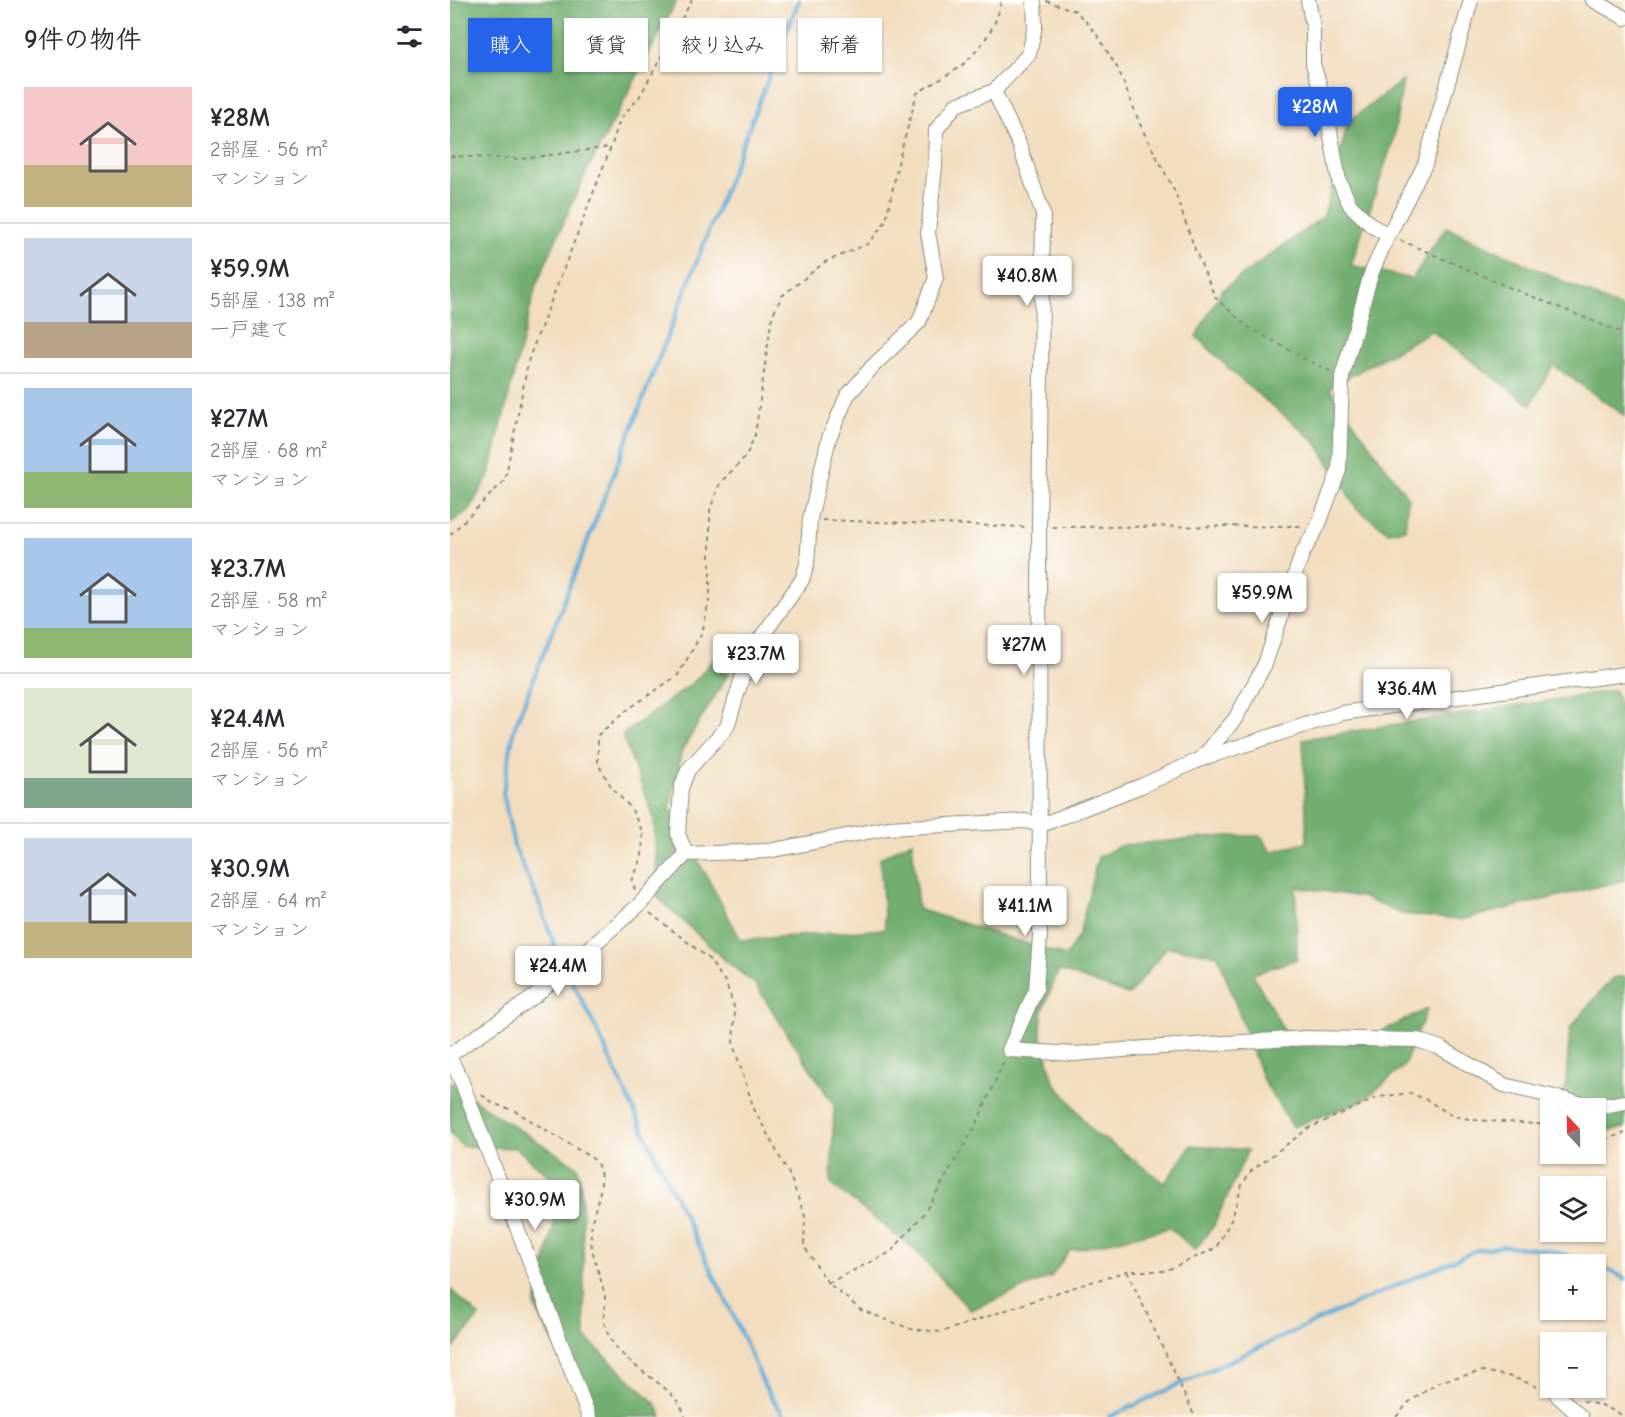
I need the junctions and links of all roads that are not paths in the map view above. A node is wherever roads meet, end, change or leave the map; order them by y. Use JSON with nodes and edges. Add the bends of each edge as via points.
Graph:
{"nodes":[{"id":1,"x":1034,"y":0,"type":"edge"},
{"id":2,"x":1308,"y":0,"type":"edge"},
{"id":3,"x":1471,"y":0,"type":"edge"},
{"id":4,"x":1593,"y":0,"type":"edge"},
{"id":5,"x":1625,"y":18,"type":"edge"},
{"id":6,"x":994,"y":91,"type":"junction"},
{"id":7,"x":1389,"y":235,"type":"junction"},
{"id":8,"x":1625,"y":674,"type":"edge"},
{"id":9,"x":1201,"y":759,"type":"junction"},
{"id":10,"x":1041,"y":825,"type":"junction"},
{"id":11,"x":686,"y":854,"type":"junction"},
{"id":12,"x":450,"y":1057,"type":"edge"},
{"id":13,"x":1625,"y":1102,"type":"edge"},
{"id":14,"x":1560,"y":1398,"type":"edge"},
{"id":15,"x":589,"y":1417,"type":"edge"},
{"id":16,"x":1581,"y":1417,"type":"edge"}],
"edges":[{"from":1,"to":6,"type":"street","via":[[1035,26],[1029,54]]},
{"from":2,"to":7,"type":"street","via":[[1313,64],[1325,103],[1339,181],[1350,205],[1372,226]]},
{"from":3,"to":7,"type":"street","via":[[1425,165]]},
{"from":4,"to":5,"type":"street"},
{"from":6,"to":10,"type":"street","via":[[1019,144],[1043,214]]},
{"from":6,"to":11,"type":"street","via":[[956,105],[936,130],[928,233],[936,278],[919,322],[847,396],[829,438],[810,519],[802,580],[755,646],[727,727],[688,770],[681,788],[678,834]]},
{"from":7,"to":9,"type":"street","via":[[1371,274],[1342,376],[1339,470],[1318,526],[1302,554],[1265,664],[1235,719]]},
{"from":8,"to":9,"type":"street","via":[[1342,713]]},
{"from":9,"to":10,"type":"street"},
{"from":10,"to":11,"type":"street","via":[[1025,821],[888,828],[768,851]]},
{"from":10,"to":13,"type":"street","via":[[1041,936],[1036,989],[1009,1050],[1075,1054],[1306,1038],[1417,1040],[1441,1048],[1504,1084],[1596,1107]]},
{"from":11,"to":12,"type":"street","via":[[639,905],[535,996]]},
{"from":12,"to":15,"type":"street"},
{"from":14,"to":16,"type":"street"}]}
